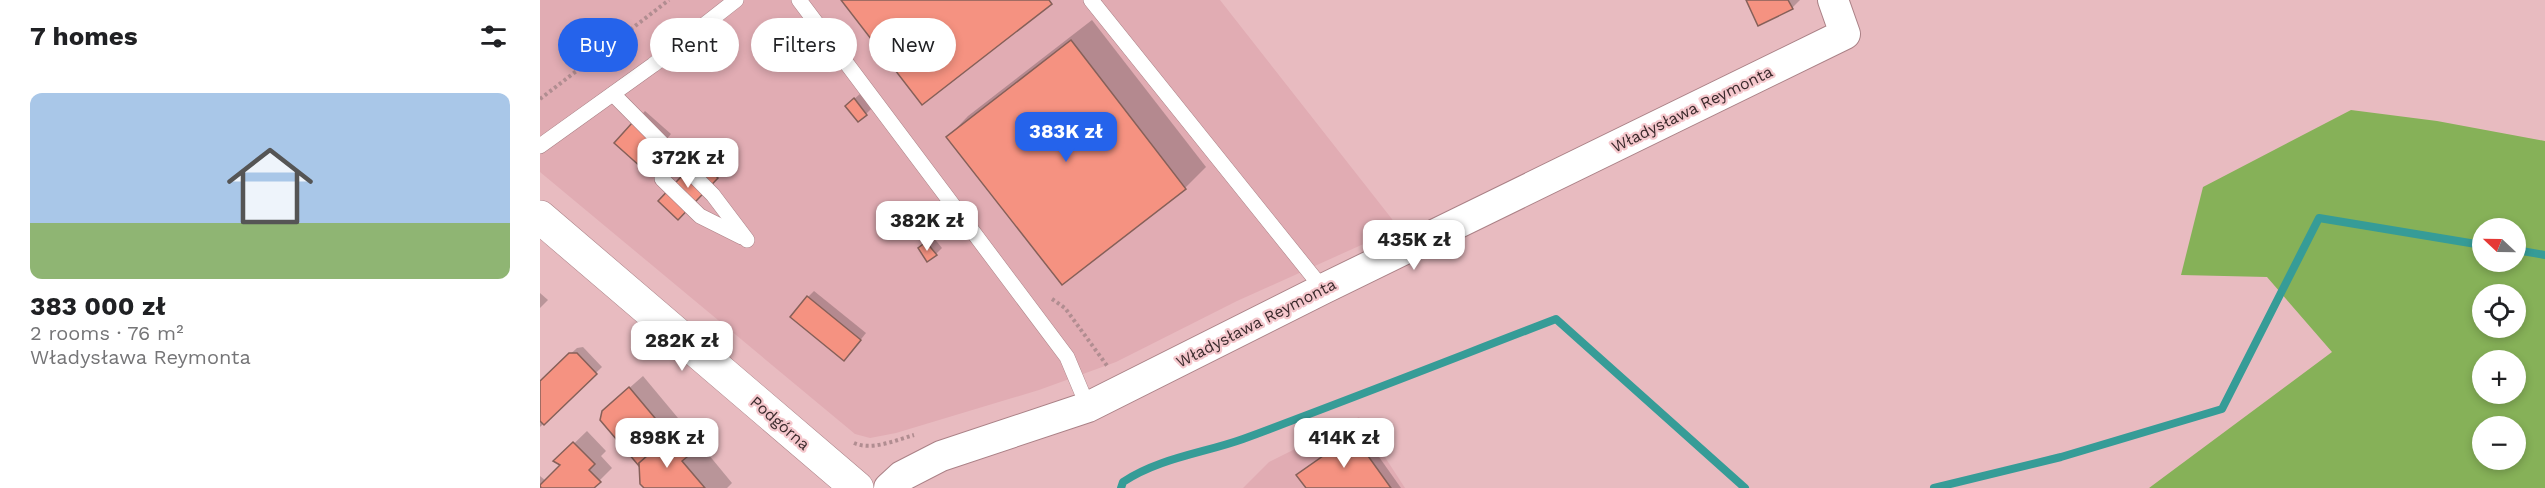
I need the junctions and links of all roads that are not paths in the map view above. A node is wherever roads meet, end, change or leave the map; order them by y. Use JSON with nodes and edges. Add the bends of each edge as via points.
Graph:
{"nodes":[{"id":1,"x":736,"y":0,"type":"edge"},
{"id":2,"x":799,"y":0,"type":"edge"},
{"id":3,"x":1091,"y":0,"type":"edge"},
{"id":4,"x":1833,"y":0,"type":"edge"},
{"id":5,"x":613,"y":94,"type":"junction"},
{"id":6,"x":540,"y":146,"type":"edge"},
{"id":7,"x":666,"y":147,"type":"junction"},
{"id":8,"x":540,"y":217,"type":"edge"},
{"id":9,"x":1323,"y":289,"type":"junction"},
{"id":10,"x":1088,"y":407,"type":"junction"},
{"id":11,"x":857,"y":488,"type":"edge"},
{"id":12,"x":889,"y":488,"type":"edge"}],
"edges":[{"from":1,"to":5,"type":"lane"},
{"from":2,"to":10,"type":"lane","via":[[1067,357]]},
{"from":3,"to":9,"type":"lane"},
{"from":4,"to":9,"type":"street","name":"Władysława Reymonta","via":[[1845,34]]},
{"from":5,"to":6,"type":"lane"},
{"from":5,"to":7,"type":"lane"},
{"from":7,"to":7,"type":"lane","via":[[662,179],[700,216],[747,240],[713,195]]},
{"from":8,"to":11,"type":"main road","name":"Podgórna"},
{"from":9,"to":10,"type":"street","name":"Władysława Reymonta"},
{"from":10,"to":12,"type":"street","name":"Władysława Reymonta","via":[[941,456],[902,476]]}]}
